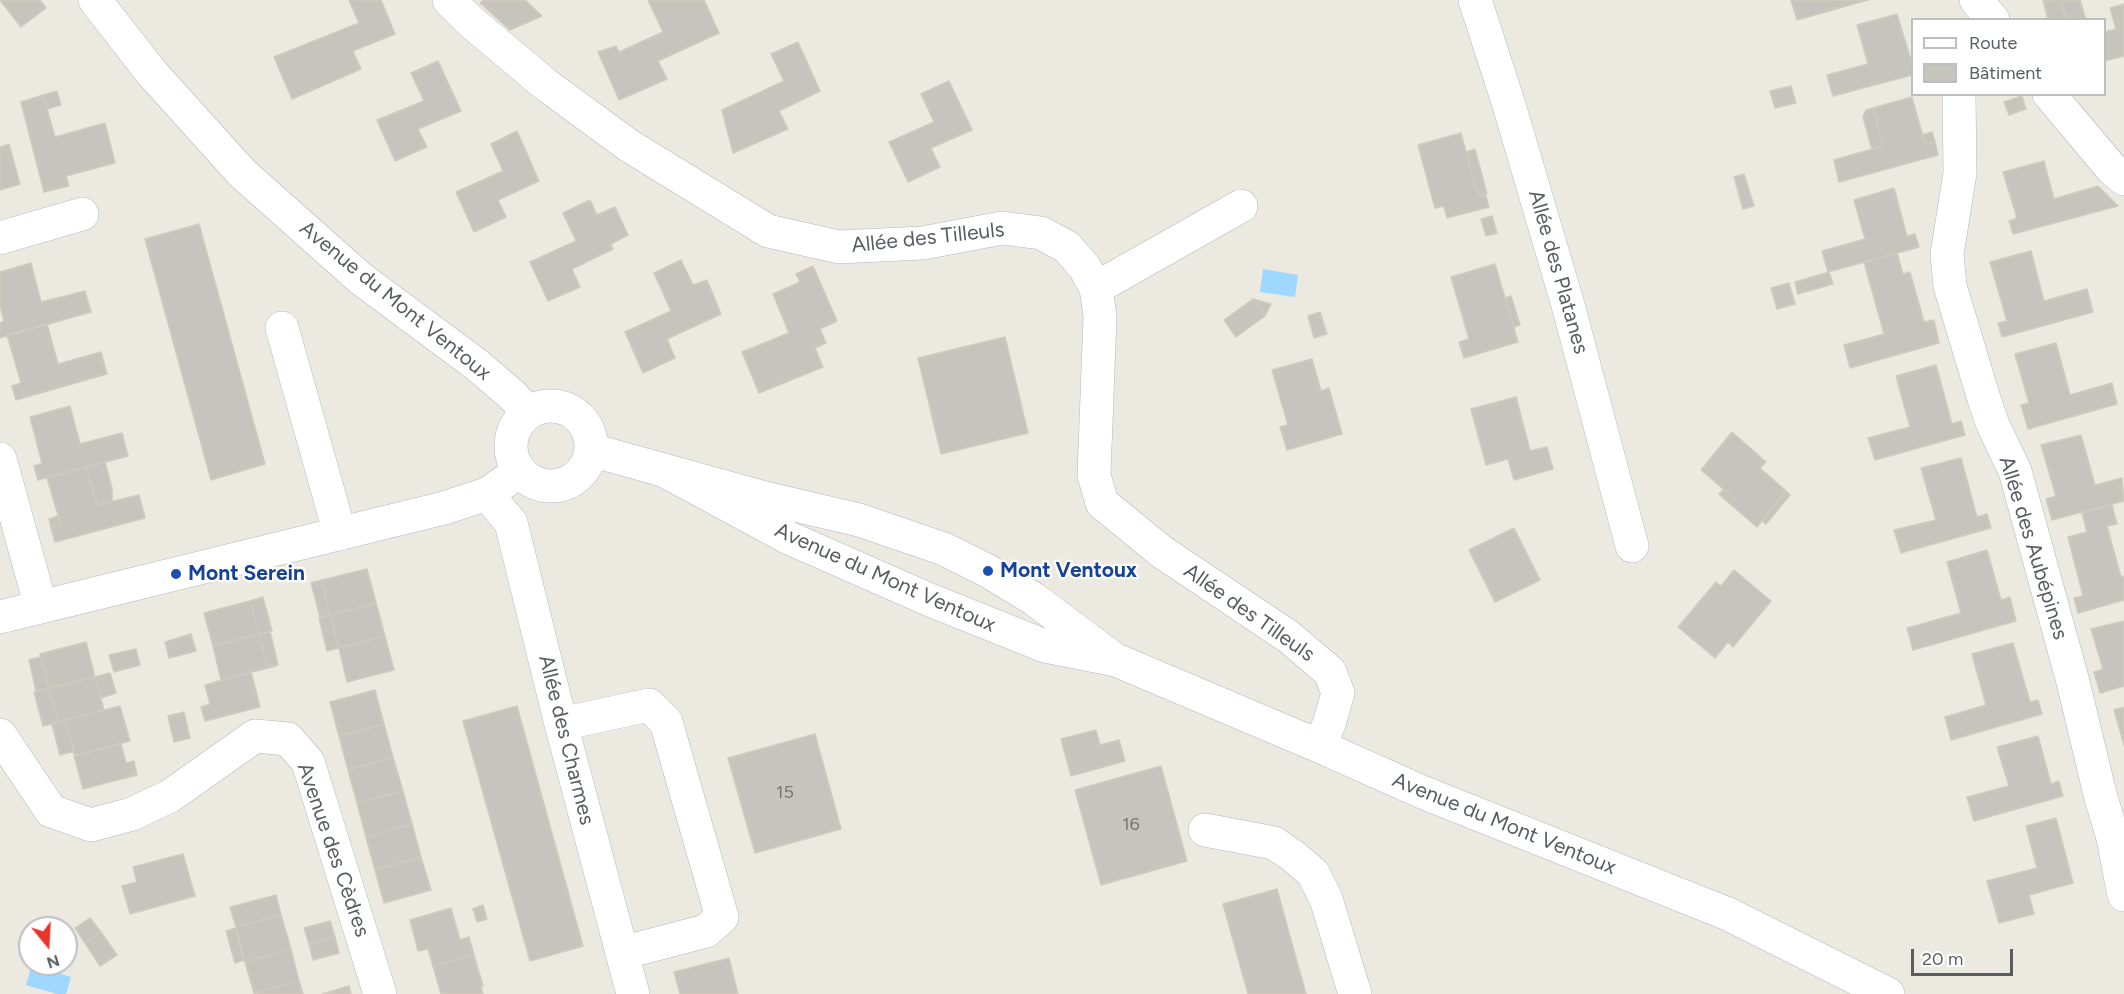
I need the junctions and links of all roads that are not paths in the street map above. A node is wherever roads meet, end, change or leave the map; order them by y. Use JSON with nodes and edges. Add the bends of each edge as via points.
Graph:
{"nodes":[{"id":1,"x":95,"y":0,"type":"edge"},
{"id":2,"x":449,"y":0,"type":"edge"},
{"id":3,"x":1475,"y":0,"type":"edge"},
{"id":4,"x":1976,"y":0,"type":"edge"},
{"id":5,"x":1991,"y":18,"type":"edge"},
{"id":6,"x":1959,"y":96,"type":"edge"},
{"id":7,"x":2051,"y":96,"type":"edge"},
{"id":8,"x":2124,"y":179,"type":"edge"},
{"id":9,"x":1240,"y":206,"type":"dead end"},
{"id":10,"x":82,"y":214,"type":"dead end"},
{"id":11,"x":0,"y":238,"type":"edge"},
{"id":12,"x":1096,"y":288,"type":"junction"},
{"id":13,"x":282,"y":328,"type":"dead end"},
{"id":14,"x":529,"y":412,"type":"junction"},
{"id":15,"x":591,"y":450,"type":"junction"},
{"id":16,"x":0,"y":459,"type":"edge"},
{"id":17,"x":663,"y":470,"type":"junction"},
{"id":18,"x":520,"y":471,"type":"junction"},
{"id":19,"x":487,"y":494,"type":"junction"},
{"id":20,"x":340,"y":534,"type":"junction"},
{"id":21,"x":1632,"y":546,"type":"dead end"},
{"id":22,"x":41,"y":607,"type":"junction"},
{"id":23,"x":0,"y":617,"type":"edge"},
{"id":24,"x":1116,"y":660,"type":"junction"},
{"id":25,"x":561,"y":724,"type":"junction"},
{"id":26,"x":0,"y":735,"type":"edge"},
{"id":27,"x":1319,"y":746,"type":"junction"},
{"id":28,"x":2112,"y":790,"type":"edge"},
{"id":29,"x":1205,"y":830,"type":"dead end"},
{"id":30,"x":2124,"y":895,"type":"edge"},
{"id":31,"x":622,"y":953,"type":"junction"},
{"id":32,"x":380,"y":994,"type":"edge"},
{"id":33,"x":633,"y":994,"type":"edge"},
{"id":34,"x":1355,"y":994,"type":"edge"},
{"id":35,"x":1888,"y":994,"type":"edge"}],
"edges":[{"from":1,"to":14,"type":"street","name":"Avenue du Mont Ventoux","via":[[151,72],[242,173],[360,278],[477,364]]},
{"from":2,"to":12,"type":"street","name":"Allée des Tilleuls","via":[[545,84],[628,145],[768,231],[839,247],[923,243],[1002,228],[1041,233],[1067,247]]},
{"from":3,"to":21,"type":"street","name":"Allée des Platanes","via":[[1569,305]]},
{"from":4,"to":5,"type":"street"},
{"from":6,"to":28,"type":"street","name":"Allée des Aubépines","via":[[1960,173],[1947,254],[1950,286],[1990,416],[2015,471],[2073,682]]},
{"from":7,"to":8,"type":"street"},
{"from":9,"to":12,"type":"street"},
{"from":10,"to":11,"type":"street"},
{"from":12,"to":27,"type":"street","name":"Allée des Tilleuls","via":[[1100,316],[1094,475],[1102,503],[1162,552],[1289,637],[1330,672],[1338,693]]},
{"from":13,"to":20,"type":"street"},
{"from":14,"to":15,"type":"street","via":[[540,407],[566,409],[585,425]]},
{"from":14,"to":18,"type":"street","via":[[516,427],[511,446]]},
{"from":15,"to":17,"type":"street","name":"Avenue du Mont Ventoux"},
{"from":15,"to":18,"type":"street","via":[[579,474],[556,485],[530,480]]},
{"from":16,"to":22,"type":"street"},
{"from":17,"to":24,"type":"street","name":"Avenue du Mont Ventoux","via":[[789,538],[972,618],[1045,646]]},
{"from":17,"to":24,"type":"street","name":"Avenue du Mont Ventoux","via":[[859,520],[944,549],[1034,599]]},
{"from":18,"to":19,"type":"street"},
{"from":19,"to":20,"type":"street"},
{"from":19,"to":25,"type":"street","name":"Allée des Charmes","via":[[511,523]]},
{"from":20,"to":22,"type":"street"},
{"from":22,"to":23,"type":"street"},
{"from":24,"to":27,"type":"street","name":"Avenue du Mont Ventoux"},
{"from":25,"to":31,"type":"street","name":"Allée des Charmes"},
{"from":25,"to":31,"type":"street","via":[[649,705],[666,722],[722,917],[706,931]]},
{"from":26,"to":32,"type":"street","name":"Avenue des Cèdres","via":[[51,811],[91,825],[132,814],[171,796],[255,736],[288,739],[308,762]]},
{"from":27,"to":35,"type":"street","name":"Avenue du Mont Ventoux","via":[[1422,792],[1728,914]]},
{"from":28,"to":30,"type":"street","name":"Allée des Aubépines","via":[[2113,838]]},
{"from":29,"to":34,"type":"street","via":[[1274,843],[1312,873],[1326,899]]},
{"from":31,"to":33,"type":"street","name":"Allée des Charmes"}]}
